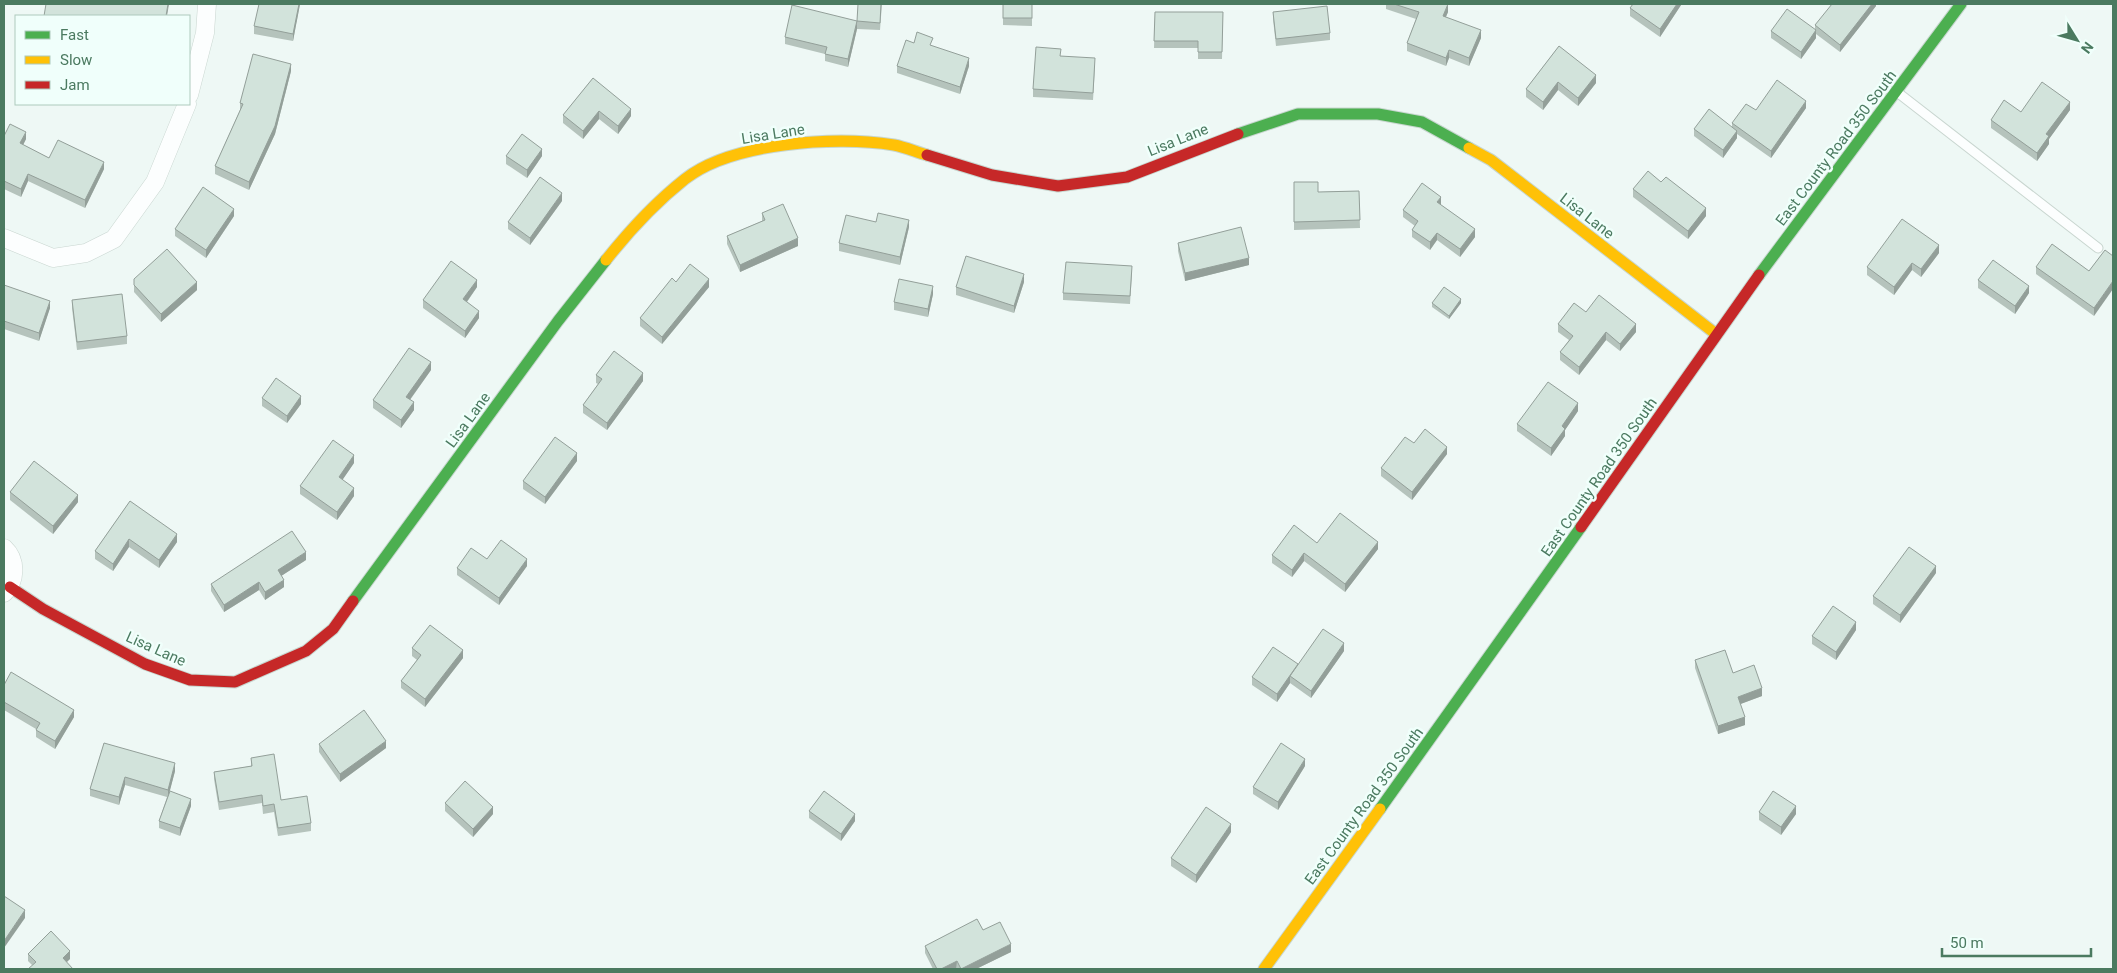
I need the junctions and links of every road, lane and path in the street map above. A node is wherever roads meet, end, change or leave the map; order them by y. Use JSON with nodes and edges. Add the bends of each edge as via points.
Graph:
{"nodes":[{"id":1,"x":207,"y":4,"type":"edge"},
{"id":2,"x":1961,"y":4,"type":"edge"},
{"id":3,"x":190,"y":91,"type":"edge"},
{"id":4,"x":1897,"y":92,"type":"junction"},
{"id":5,"x":187,"y":105,"type":"edge"},
{"id":6,"x":4,"y":238,"type":"edge"},
{"id":7,"x":2098,"y":248,"type":"dead end"},
{"id":8,"x":1716,"y":334,"type":"junction"},
{"id":9,"x":4,"y":548,"type":"edge"},
{"id":10,"x":7,"y":590,"type":"edge"},
{"id":11,"x":1264,"y":969,"type":"edge"}],
"edges":[{"from":1,"to":3,"type":"street","via":[[205,33]]},
{"from":2,"to":4,"type":"street","name":"East County Road 350 South"},
{"from":4,"to":7,"type":"lane"},
{"from":4,"to":8,"type":"street","name":"East County Road 350 South"},
{"from":5,"to":6,"type":"street","via":[[155,182],[114,239],[86,253],[53,258]]},
{"from":8,"to":10,"type":"street","name":"Lisa Lane","via":[[1492,160],[1422,122],[1378,114],[1298,114],[1216,141],[1127,177],[1058,186],[992,175],[895,144],[831,141],[765,148],[727,157],[686,178],[625,236],[558,321],[333,629],[306,651],[235,682],[190,680],[146,664]]},
{"from":8,"to":11,"type":"street","name":"East County Road 350 South","via":[[1524,609]]},
{"from":9,"to":10,"type":"street","via":[[12,560],[14,571]]}]}
